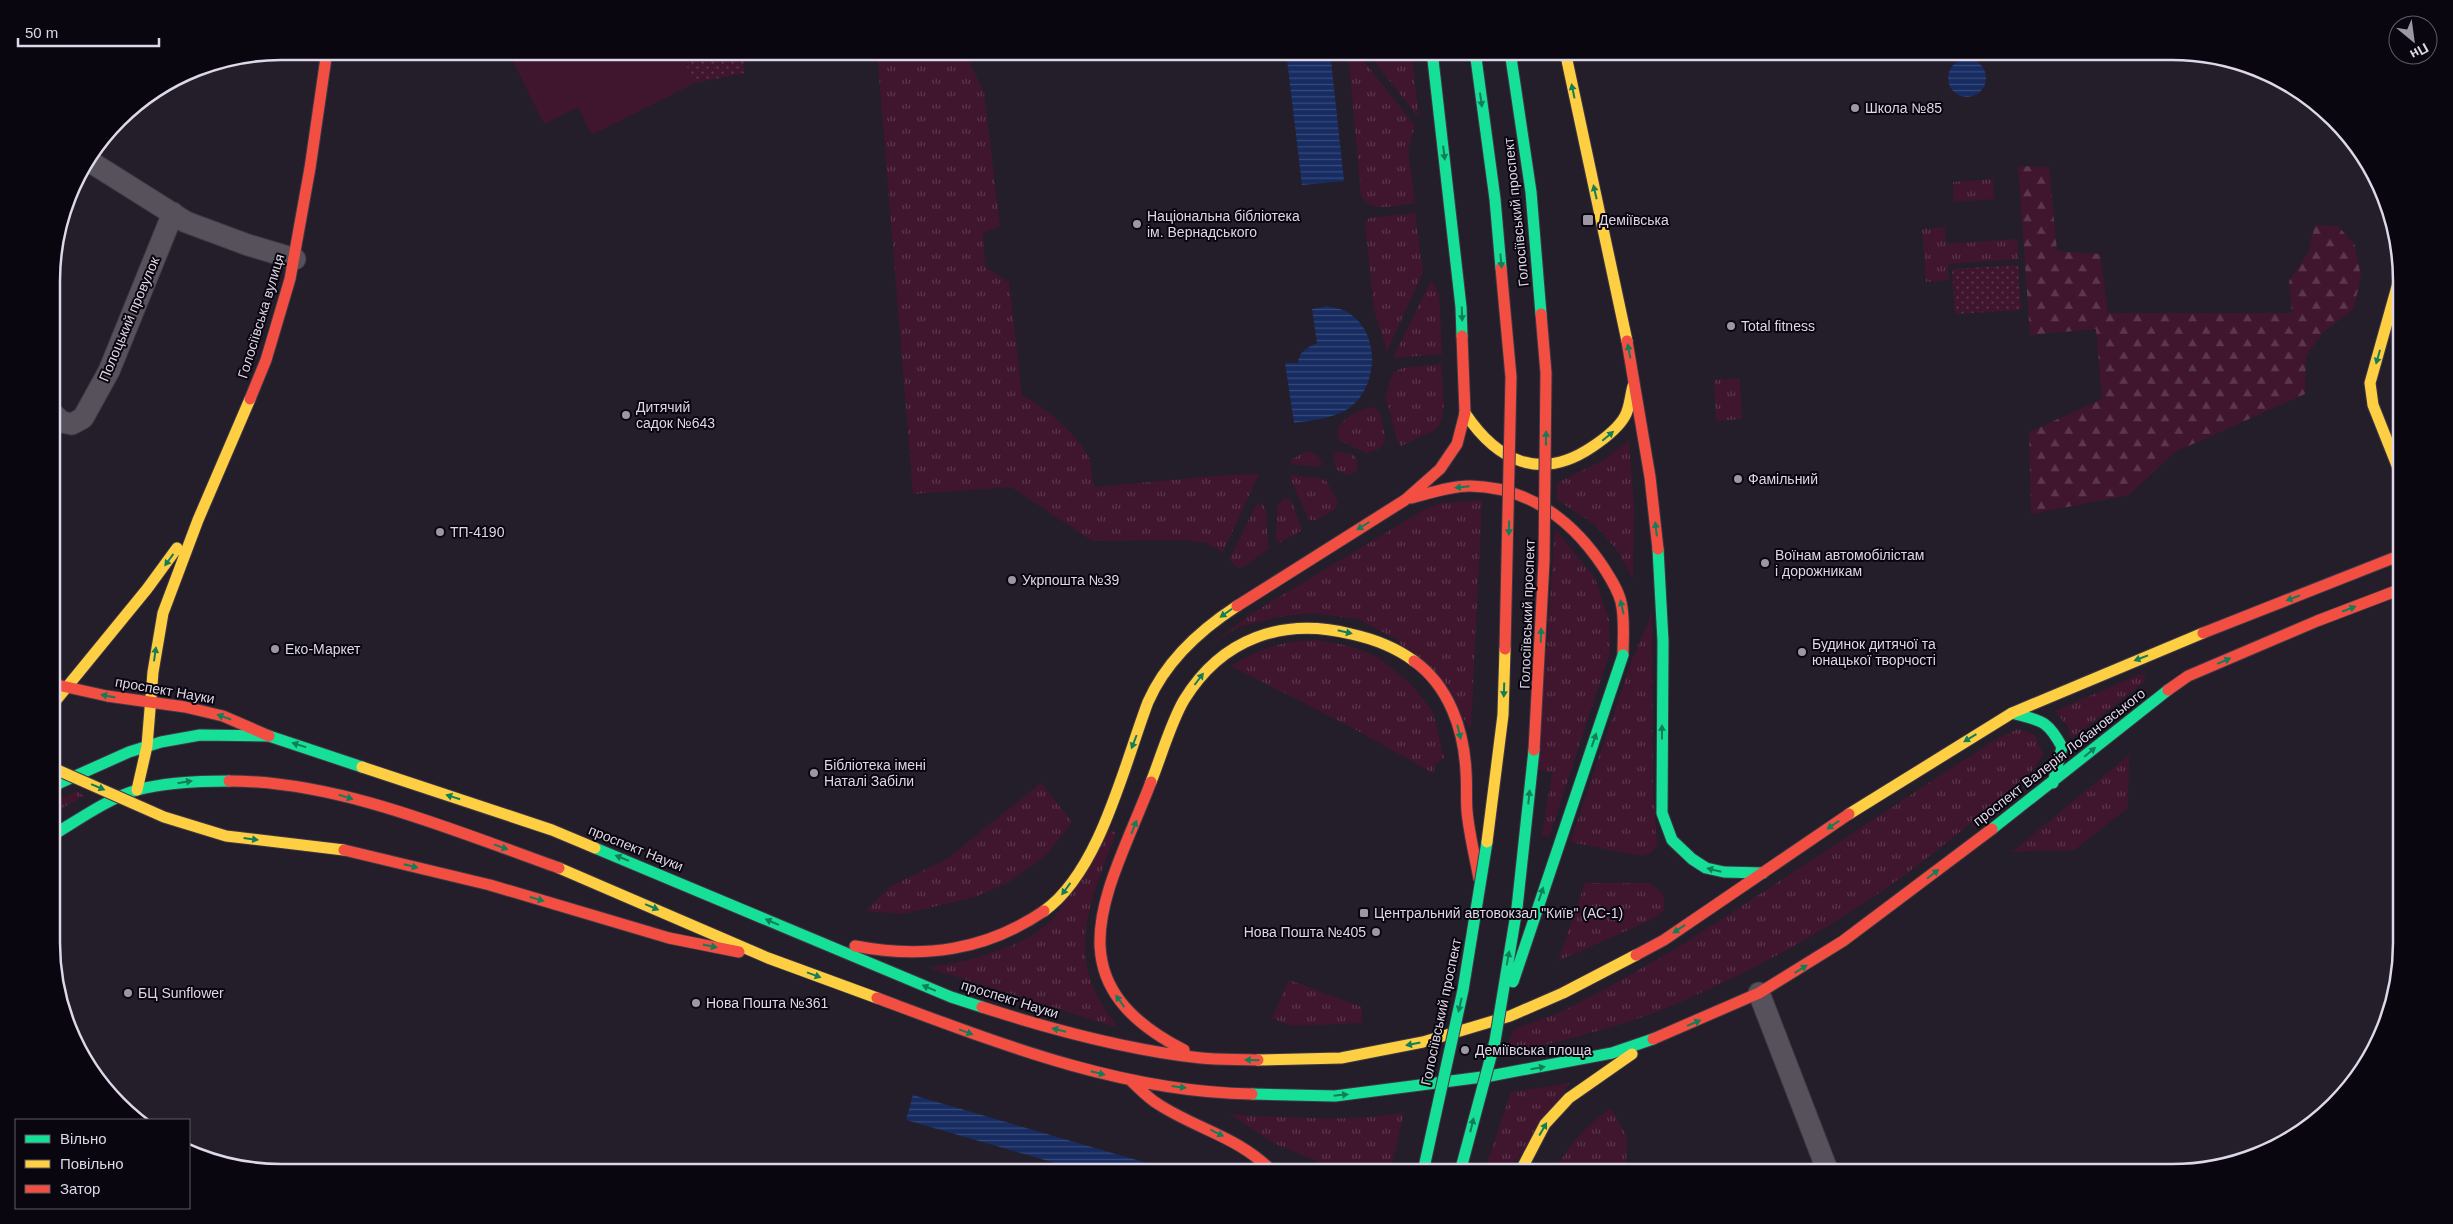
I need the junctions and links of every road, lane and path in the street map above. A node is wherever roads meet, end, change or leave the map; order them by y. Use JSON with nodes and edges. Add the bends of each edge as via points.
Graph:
{"nodes":[{"id":1,"x":326,"y":60,"type":"edge"},
{"id":2,"x":1433,"y":60,"type":"edge"},
{"id":3,"x":1476,"y":60,"type":"edge"},
{"id":4,"x":1511,"y":60,"type":"edge"},
{"id":5,"x":1567,"y":60,"type":"edge"},
{"id":6,"x":94,"y":164,"type":"edge"},
{"id":7,"x":173,"y":213,"type":"junction"},
{"id":8,"x":295,"y":258,"type":"junction"},
{"id":9,"x":2393,"y":301,"type":"edge"},
{"id":10,"x":2387,"y":370,"type":"dead end"},
{"id":11,"x":1634,"y":380,"type":"junction"},
{"id":12,"x":2373,"y":405,"type":"junction"},
{"id":13,"x":1465,"y":413,"type":"junction"},
{"id":14,"x":60,"y":420,"type":"edge"},
{"id":15,"x":2393,"y":455,"type":"edge"},
{"id":16,"x":1405,"y":500,"type":"junction"},
{"id":17,"x":198,"y":520,"type":"junction"},
{"id":18,"x":2393,"y":559,"type":"edge"},
{"id":19,"x":1660,"y":577,"type":"junction"},
{"id":20,"x":2393,"y":592,"type":"edge"},
{"id":21,"x":1647,"y":603,"type":"dead end"},
{"id":22,"x":1635,"y":629,"type":"dead end"},
{"id":23,"x":1623,"y":656,"type":"junction"},
{"id":24,"x":60,"y":685,"type":"edge"},
{"id":25,"x":67,"y":686,"type":"junction"},
{"id":26,"x":60,"y":695,"type":"edge"},
{"id":27,"x":150,"y":703,"type":"junction"},
{"id":28,"x":2012,"y":713,"type":"junction"},
{"id":29,"x":269,"y":736,"type":"junction"},
{"id":30,"x":147,"y":746,"type":"junction"},
{"id":31,"x":60,"y":771,"type":"edge"},
{"id":32,"x":60,"y":782,"type":"edge"},
{"id":33,"x":2053,"y":783,"type":"junction"},
{"id":34,"x":137,"y":790,"type":"junction"},
{"id":35,"x":60,"y":831,"type":"edge"},
{"id":36,"x":1763,"y":872,"type":"junction"},
{"id":37,"x":1481,"y":888,"type":"junction"},
{"id":38,"x":817,"y":941,"type":"junction"},
{"id":39,"x":768,"y":958,"type":"junction"},
{"id":40,"x":1759,"y":993,"type":"junction"},
{"id":41,"x":1494,"y":1041,"type":"junction"},
{"id":42,"x":1649,"y":1042,"type":"junction"},
{"id":43,"x":1202,"y":1058,"type":"junction"},
{"id":44,"x":1131,"y":1081,"type":"junction"},
{"id":45,"x":1265,"y":1164,"type":"edge"},
{"id":46,"x":1425,"y":1164,"type":"edge"},
{"id":47,"x":1462,"y":1164,"type":"edge"},
{"id":48,"x":1524,"y":1164,"type":"edge"},
{"id":49,"x":1825,"y":1164,"type":"edge"}],
"edges":[{"from":1,"to":8,"type":"main road","name":"Голосіївська вулиця"},
{"from":2,"to":13,"type":"main road","one_way":true,"via":[[1462,307]]},
{"from":3,"to":37,"type":"main road","name":"Голосіївський проспект","one_way":true,"bridge":true,"via":[[1495,199],[1511,377],[1503,715]]},
{"from":41,"to":4,"type":"main road","name":"Голосіївський проспект","one_way":true,"bridge":true,"via":[[1517,908],[1537,726],[1544,560],[1546,373],[1531,192]]},
{"from":11,"to":5,"type":"main road","one_way":true},
{"from":6,"to":7,"type":"street"},
{"from":7,"to":8,"type":"street","via":[[186,222],[248,245]]},
{"from":7,"to":14,"type":"street","name":"Полоцький провулок","via":[[109,371],[83,418],[72,424]]},
{"from":8,"to":17,"type":"main road","name":"Голосіївська вулиця","via":[[266,360]]},
{"from":9,"to":12,"type":"main road","one_way":true,"via":[[2370,383]]},
{"from":10,"to":12,"type":"main road"},
{"from":13,"to":11,"type":"main road","one_way":true,"via":[[1500,452],[1527,464],[1558,464],[1595,446],[1613,432],[1625,416]]},
{"from":19,"to":11,"type":"main road","one_way":true},
{"from":12,"to":15,"type":"main road"},
{"from":13,"to":16,"type":"main road","via":[[1456,444],[1440,468]]},
{"from":23,"to":16,"type":"main road","one_way":true,"via":[[1624,618],[1619,596],[1579,536],[1557,515],[1502,490],[1470,486],[1442,489]]},
{"from":16,"to":38,"type":"main road","one_way":true,"via":[[1214,621],[1195,637],[1174,661],[1153,694],[1085,862],[1060,896],[1037,916],[1006,933],[936,952],[904,953]]},
{"from":17,"to":25,"type":"main road","name":"Голосіївська вулиця","one_way":true,"via":[[147,589]]},
{"from":27,"to":17,"type":"main road","name":"Голосіївська вулиця","one_way":true,"via":[[162,613]]},
{"from":18,"to":28,"type":"main road","one_way":true,"via":[[2130,662]]},
{"from":19,"to":21,"type":"main road"},
{"from":36,"to":19,"type":"main road","one_way":true,"via":[[1724,872],[1706,868],[1672,840],[1662,813]]},
{"from":33,"to":20,"type":"main road","name":"проспект Валерія Лобановського","one_way":true,"via":[[2188,676]]},
{"from":22,"to":23,"type":"main road"},
{"from":41,"to":23,"type":"main road","one_way":true,"bridge":true},
{"from":24,"to":25,"type":"main road","name":"проспект Науки"},
{"from":25,"to":26,"type":"main road","name":"Голосіївська вулиця"},
{"from":27,"to":25,"type":"main road","name":"проспект Науки","one_way":true},
{"from":29,"to":27,"type":"main road","name":"проспект Науки","one_way":true,"via":[[223,716]]},
{"from":27,"to":30,"type":"main road","name":"Голосіївська вулиця"},
{"from":28,"to":33,"type":"main road","via":[[2038,720],[2052,728],[2062,747]]},
{"from":28,"to":36,"type":"main road","one_way":true,"via":[[1882,792]]},
{"from":29,"to":30,"type":"main road","via":[[188,737]]},
{"from":38,"to":29,"type":"main road","name":"проспект Науки","one_way":true,"via":[[552,830]]},
{"from":30,"to":32,"type":"main road","via":[[91,766]]},
{"from":30,"to":34,"type":"main road","name":"Голосіївська вулиця"},
{"from":31,"to":39,"type":"main road","one_way":true,"bridge":true,"via":[[164,817],[226,836],[353,851],[490,885],[669,938]]},
{"from":40,"to":33,"type":"main road","name":"проспект Валерія Лобановського","one_way":true,"via":[[1843,941]]},
{"from":34,"to":35,"type":"main road"},
{"from":34,"to":39,"type":"main road","one_way":true,"via":[[198,780],[245,781],[308,787],[342,796],[458,832],[573,873]]},
{"from":36,"to":43,"type":"main road","one_way":true,"via":[[1664,940],[1563,993],[1510,1016],[1423,1042],[1341,1058],[1280,1061]]},
{"from":43,"to":37,"type":"main road","one_way":true,"bridge":true,"via":[[1136,1020],[1113,992],[1104,974],[1099,943],[1100,919],[1183,702],[1202,674],[1249,639],[1282,629],[1324,628],[1372,639],[1408,656],[1432,675],[1459,728],[1466,763],[1467,811]]},
{"from":37,"to":46,"type":"main road","name":"Голосіївський проспект","one_way":true,"bridge":true,"via":[[1463,990]]},
{"from":43,"to":38,"type":"main road","name":"проспект Науки","one_way":true,"via":[[1140,1049],[1025,1021],[951,997]]},
{"from":39,"to":44,"type":"main road","one_way":true,"via":[[1018,1050]]},
{"from":42,"to":40,"type":"main road","one_way":true},
{"from":40,"to":49,"type":"street"},
{"from":47,"to":41,"type":"main road","name":"Голосіївський проспект","one_way":true,"bridge":true},
{"from":44,"to":42,"type":"main road","one_way":true,"via":[[1236,1094],[1335,1096],[1552,1066]]},
{"from":48,"to":42,"type":"main road","one_way":true,"via":[[1545,1124],[1569,1098]]},
{"from":44,"to":45,"type":"main road","one_way":true,"via":[[1158,1105],[1235,1142]]}]}
